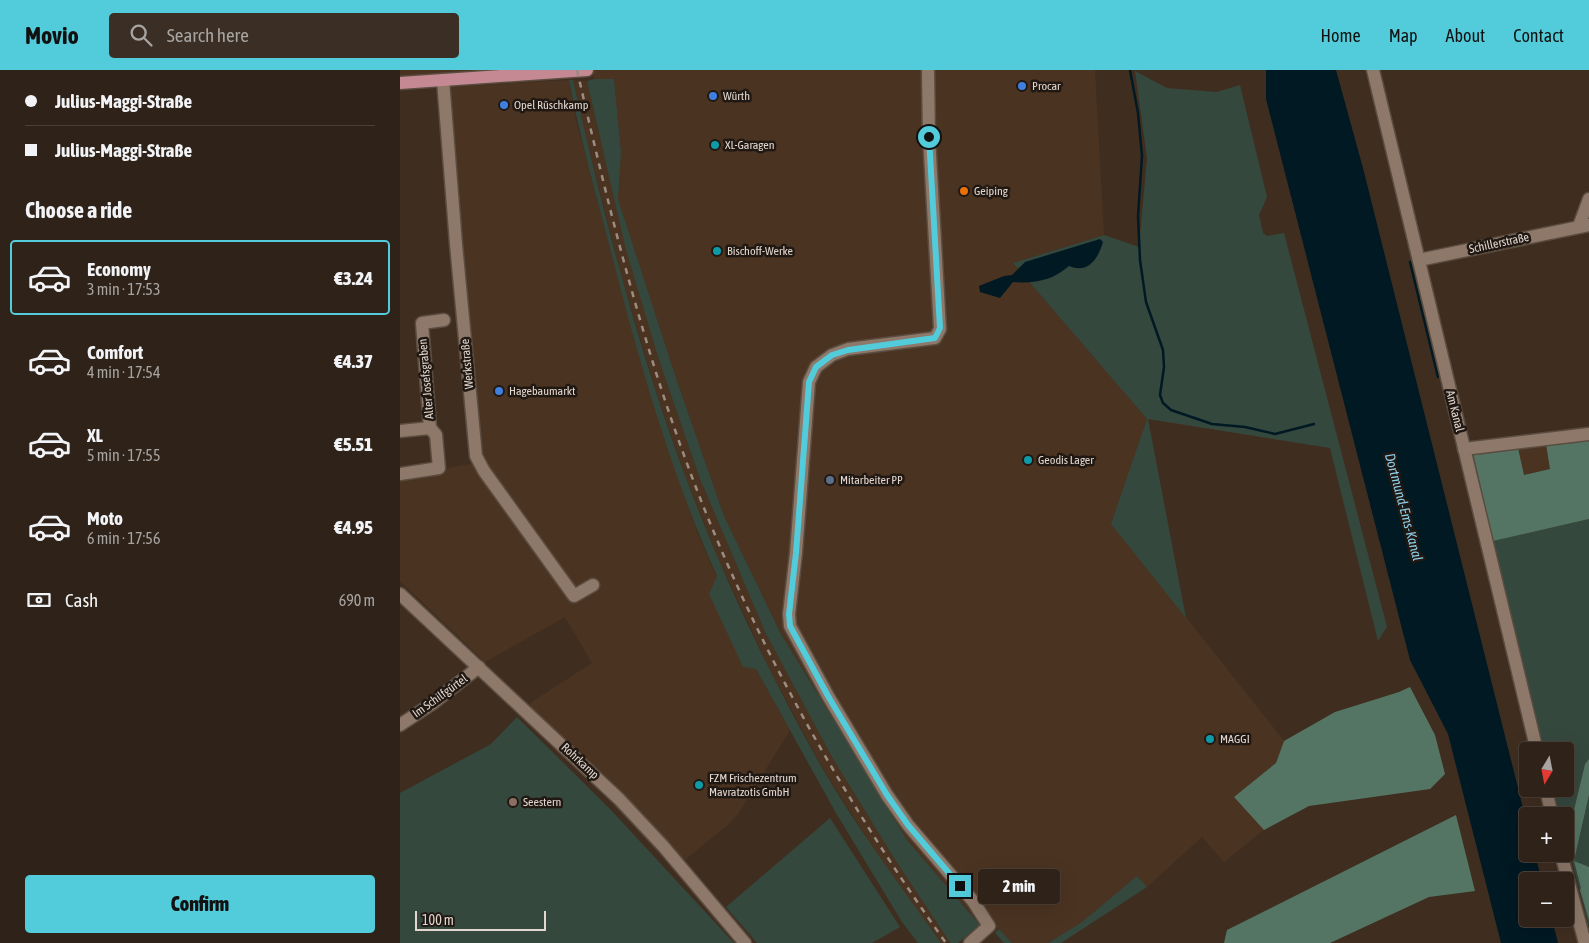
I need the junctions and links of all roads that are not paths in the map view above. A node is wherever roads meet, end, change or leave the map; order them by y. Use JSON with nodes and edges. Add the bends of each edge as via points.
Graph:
{"nodes":[{"id":1,"x":588,"y":70,"type":"edge"},
{"id":2,"x":928,"y":70,"type":"edge"},
{"id":3,"x":1373,"y":70,"type":"edge"},
{"id":4,"x":522,"y":72,"type":"edge"},
{"id":5,"x":443,"y":80,"type":"junction"},
{"id":6,"x":400,"y":83,"type":"edge"},
{"id":7,"x":1589,"y":199,"type":"edge"},
{"id":8,"x":1584,"y":226,"type":"edge"},
{"id":9,"x":1418,"y":260,"type":"junction"},
{"id":10,"x":444,"y":320,"type":"dead end"},
{"id":11,"x":430,"y":428,"type":"junction"},
{"id":12,"x":400,"y":431,"type":"edge"},
{"id":13,"x":1589,"y":434,"type":"edge"},
{"id":14,"x":1464,"y":449,"type":"junction"},
{"id":15,"x":400,"y":474,"type":"edge"},
{"id":16,"x":593,"y":584,"type":"dead end"},
{"id":17,"x":400,"y":594,"type":"edge"},
{"id":18,"x":479,"y":667,"type":"junction"},
{"id":19,"x":403,"y":718,"type":"edge"},
{"id":20,"x":1535,"y":742,"type":"edge"},
{"id":21,"x":1563,"y":862,"type":"edge"},
{"id":22,"x":745,"y":943,"type":"edge"},
{"id":23,"x":970,"y":943,"type":"edge"},
{"id":24,"x":1585,"y":943,"type":"edge"}],
"edges":[{"from":1,"to":4,"type":"main road"},
{"from":2,"to":23,"type":"street","via":[[940,328],[935,338],[848,350],[832,355],[816,367],[809,382],[789,614],[790,626],[887,795],[990,926]]},
{"from":3,"to":9,"type":"street","name":"Am Kanal"},
{"from":4,"to":5,"type":"main road"},
{"from":5,"to":6,"type":"main road"},
{"from":5,"to":16,"type":"street","name":"Werkstraße","via":[[476,456],[574,596]]},
{"from":7,"to":8,"type":"street"},
{"from":8,"to":9,"type":"street","name":"Schillerstraße"},
{"from":9,"to":14,"type":"street","name":"Am Kanal"},
{"from":10,"to":11,"type":"street","name":"Alter Josefsgraben","via":[[422,323]]},
{"from":11,"to":12,"type":"street","name":"Alter Josefsgraben"},
{"from":11,"to":15,"type":"street","name":"Alter Josefsgraben","via":[[436,435],[439,468]]},
{"from":13,"to":14,"type":"street"},
{"from":14,"to":20,"type":"street","name":"Am Kanal"},
{"from":17,"to":18,"type":"street","name":"Rohrkamp"},
{"from":18,"to":19,"type":"street","name":"Im Schilfgürtel","via":[[432,703]]},
{"from":18,"to":22,"type":"street","name":"Rohrkamp","via":[[619,799]]},
{"from":21,"to":24,"type":"street"}]}
